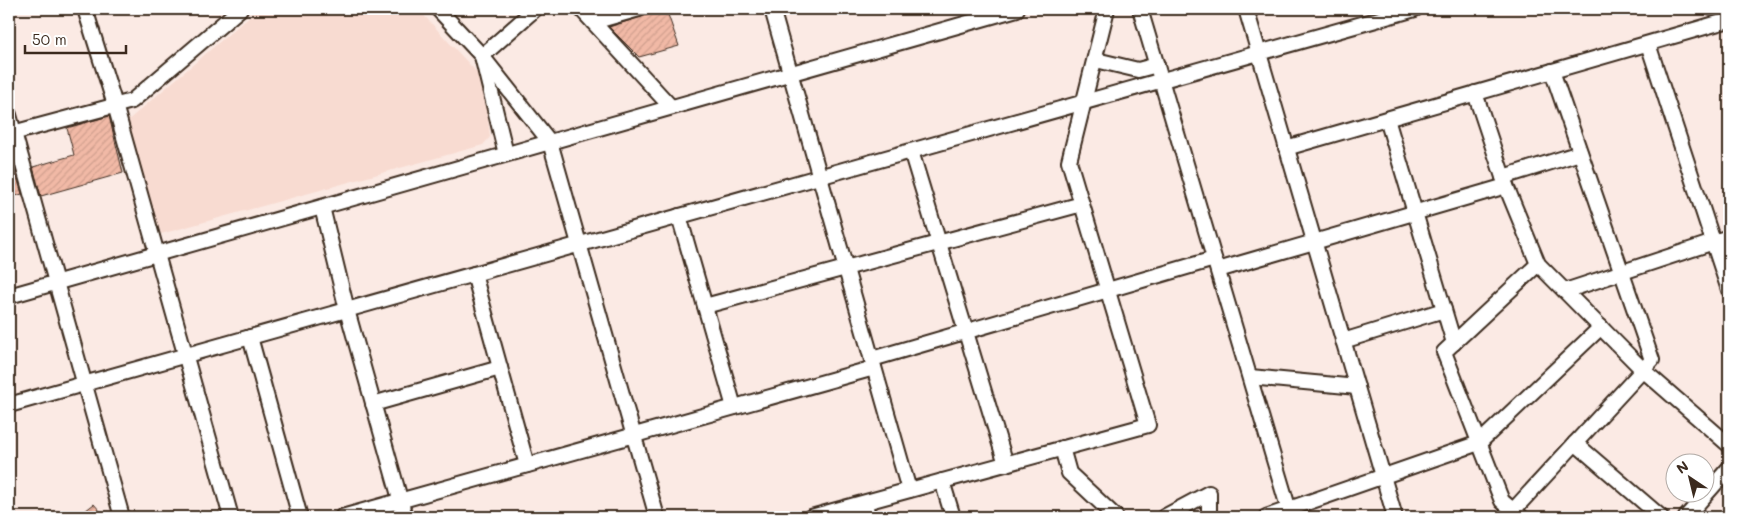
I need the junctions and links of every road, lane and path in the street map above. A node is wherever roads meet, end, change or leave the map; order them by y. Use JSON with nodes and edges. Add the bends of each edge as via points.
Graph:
{"nodes":[{"id":1,"x":85,"y":9,"type":"edge"},
{"id":2,"x":438,"y":9,"type":"edge"},
{"id":3,"x":535,"y":9,"type":"edge"},
{"id":4,"x":581,"y":9,"type":"edge"},
{"id":5,"x":639,"y":9,"type":"edge"},
{"id":6,"x":772,"y":9,"type":"edge"},
{"id":7,"x":1017,"y":9,"type":"edge"},
{"id":8,"x":1107,"y":9,"type":"edge"},
{"id":9,"x":1140,"y":9,"type":"edge"},
{"id":10,"x":1246,"y":9,"type":"edge"},
{"id":11,"x":1415,"y":9,"type":"edge"},
{"id":12,"x":236,"y":10,"type":"edge"},
{"id":13,"x":1729,"y":20,"type":"edge"},
{"id":14,"x":593,"y":22,"type":"junction"},
{"id":15,"x":1648,"y":44,"type":"junction"},
{"id":16,"x":1259,"y":53,"type":"junction"},
{"id":17,"x":482,"y":56,"type":"junction"},
{"id":18,"x":1096,"y":60,"type":"junction"},
{"id":19,"x":1157,"y":65,"type":"junction"},
{"id":20,"x":1552,"y":71,"type":"junction"},
{"id":21,"x":790,"y":73,"type":"junction"},
{"id":22,"x":1161,"y":80,"type":"junction"},
{"id":23,"x":1475,"y":94,"type":"junction"},
{"id":24,"x":1084,"y":100,"type":"junction"},
{"id":25,"x":115,"y":105,"type":"junction"},
{"id":26,"x":671,"y":107,"type":"junction"},
{"id":27,"x":9,"y":115,"type":"edge"},
{"id":28,"x":1387,"y":119,"type":"junction"},
{"id":29,"x":11,"y":134,"type":"edge"},
{"id":30,"x":550,"y":142,"type":"junction"},
{"id":31,"x":1286,"y":148,"type":"junction"},
{"id":32,"x":911,"y":151,"type":"junction"},
{"id":33,"x":1580,"y":152,"type":"junction"},
{"id":34,"x":506,"y":154,"type":"junction"},
{"id":35,"x":820,"y":176,"type":"junction"},
{"id":36,"x":1505,"y":182,"type":"junction"},
{"id":37,"x":1082,"y":204,"type":"junction"},
{"id":38,"x":322,"y":207,"type":"junction"},
{"id":39,"x":1415,"y":213,"type":"junction"},
{"id":40,"x":679,"y":216,"type":"junction"},
{"id":41,"x":1729,"y":237,"type":"edge"},
{"id":42,"x":939,"y":242,"type":"junction"},
{"id":43,"x":1314,"y":242,"type":"junction"},
{"id":44,"x":1713,"y":242,"type":"junction"},
{"id":45,"x":579,"y":244,"type":"junction"},
{"id":46,"x":157,"y":254,"type":"junction"},
{"id":47,"x":1216,"y":264,"type":"junction"},
{"id":48,"x":1538,"y":264,"type":"junction"},
{"id":49,"x":846,"y":268,"type":"junction"},
{"id":50,"x":1622,"y":272,"type":"junction"},
{"id":51,"x":474,"y":274,"type":"junction"},
{"id":52,"x":56,"y":282,"type":"junction"},
{"id":53,"x":1108,"y":290,"type":"junction"},
{"id":54,"x":1729,"y":290,"type":"edge"},
{"id":55,"x":1565,"y":291,"type":"junction"},
{"id":56,"x":9,"y":296,"type":"edge"},
{"id":57,"x":705,"y":306,"type":"junction"},
{"id":58,"x":347,"y":310,"type":"junction"},
{"id":59,"x":1444,"y":310,"type":"junction"},
{"id":60,"x":1601,"y":327,"type":"junction"},
{"id":61,"x":966,"y":331,"type":"junction"},
{"id":62,"x":250,"y":337,"type":"junction"},
{"id":63,"x":1343,"y":341,"type":"junction"},
{"id":64,"x":1454,"y":343,"type":"junction"},
{"id":65,"x":185,"y":355,"type":"junction"},
{"id":66,"x":873,"y":363,"type":"junction"},
{"id":67,"x":500,"y":368,"type":"junction"},
{"id":68,"x":1643,"y":370,"type":"junction"},
{"id":69,"x":1250,"y":377,"type":"junction"},
{"id":70,"x":84,"y":383,"type":"junction"},
{"id":71,"x":1357,"y":387,"type":"junction"},
{"id":72,"x":373,"y":404,"type":"junction"},
{"id":73,"x":9,"y":405,"type":"edge"},
{"id":74,"x":734,"y":407,"type":"junction"},
{"id":75,"x":633,"y":435,"type":"junction"},
{"id":76,"x":1479,"y":443,"type":"junction"},
{"id":77,"x":1575,"y":443,"type":"junction"},
{"id":78,"x":1729,"y":445,"type":"edge"},
{"id":79,"x":1062,"y":448,"type":"junction"},
{"id":80,"x":1006,"y":464,"type":"junction"},
{"id":81,"x":527,"y":465,"type":"junction"},
{"id":82,"x":1729,"y":468,"type":"edge"},
{"id":83,"x":1383,"y":477,"type":"junction"},
{"id":84,"x":942,"y":481,"type":"junction"},
{"id":85,"x":909,"y":490,"type":"junction"},
{"id":86,"x":400,"y":501,"type":"junction"},
{"id":87,"x":865,"y":503,"type":"junction"},
{"id":88,"x":1290,"y":513,"type":"edge"},
{"id":89,"x":1513,"y":515,"type":"edge"},
{"id":90,"x":122,"y":517,"type":"edge"},
{"id":91,"x":231,"y":517,"type":"edge"},
{"id":92,"x":300,"y":517,"type":"edge"},
{"id":93,"x":342,"y":517,"type":"edge"},
{"id":94,"x":405,"y":517,"type":"edge"},
{"id":95,"x":657,"y":517,"type":"edge"},
{"id":96,"x":811,"y":517,"type":"edge"},
{"id":97,"x":868,"y":517,"type":"edge"},
{"id":98,"x":953,"y":517,"type":"edge"},
{"id":99,"x":1116,"y":517,"type":"edge"},
{"id":100,"x":1164,"y":517,"type":"edge"},
{"id":101,"x":1209,"y":517,"type":"edge"},
{"id":102,"x":1266,"y":517,"type":"edge"},
{"id":103,"x":1395,"y":517,"type":"edge"},
{"id":104,"x":1661,"y":517,"type":"edge"},
{"id":105,"x":1686,"y":517,"type":"edge"}],
"edges":[{"from":1,"to":25,"type":"street"},
{"from":2,"to":17,"type":"street"},
{"from":3,"to":17,"type":"street"},
{"from":4,"to":14,"type":"street"},
{"from":5,"to":14,"type":"street"},
{"from":6,"to":21,"type":"street"},
{"from":7,"to":21,"type":"street"},
{"from":8,"to":18,"type":"street"},
{"from":9,"to":19,"type":"street"},
{"from":10,"to":16,"type":"street"},
{"from":11,"to":16,"type":"street"},
{"from":12,"to":25,"type":"street","via":[[132,100]]},
{"from":13,"to":15,"type":"street"},
{"from":14,"to":26,"type":"street"},
{"from":15,"to":20,"type":"street"},
{"from":15,"to":44,"type":"street"},
{"from":16,"to":22,"type":"street"},
{"from":16,"to":31,"type":"street"},
{"from":17,"to":30,"type":"street"},
{"from":17,"to":34,"type":"street"},
{"from":18,"to":19,"type":"street","via":[[1138,70]]},
{"from":18,"to":24,"type":"street"},
{"from":19,"to":22,"type":"street"},
{"from":20,"to":23,"type":"street"},
{"from":20,"to":33,"type":"street"},
{"from":21,"to":26,"type":"street"},
{"from":21,"to":35,"type":"street"},
{"from":22,"to":24,"type":"street"},
{"from":22,"to":47,"type":"street"},
{"from":23,"to":28,"type":"street"},
{"from":23,"to":36,"type":"street"},
{"from":24,"to":32,"type":"street"},
{"from":24,"to":37,"type":"street","via":[[1069,161]]},
{"from":25,"to":29,"type":"street"},
{"from":25,"to":46,"type":"street"},
{"from":26,"to":30,"type":"street"},
{"from":27,"to":29,"type":"street"},
{"from":28,"to":31,"type":"street"},
{"from":28,"to":39,"type":"street"},
{"from":29,"to":52,"type":"street"},
{"from":30,"to":34,"type":"street"},
{"from":30,"to":45,"type":"street"},
{"from":31,"to":43,"type":"street"},
{"from":32,"to":35,"type":"street"},
{"from":32,"to":42,"type":"street"},
{"from":33,"to":36,"type":"street"},
{"from":33,"to":50,"type":"street"},
{"from":34,"to":38,"type":"street"},
{"from":35,"to":40,"type":"street"},
{"from":35,"to":49,"type":"street"},
{"from":36,"to":39,"type":"street"},
{"from":36,"to":48,"type":"street"},
{"from":37,"to":42,"type":"street"},
{"from":37,"to":53,"type":"street"},
{"from":38,"to":46,"type":"street"},
{"from":38,"to":58,"type":"street"},
{"from":39,"to":43,"type":"street"},
{"from":39,"to":59,"type":"street"},
{"from":40,"to":45,"type":"street"},
{"from":40,"to":57,"type":"street"},
{"from":41,"to":44,"type":"street"},
{"from":42,"to":49,"type":"street"},
{"from":42,"to":61,"type":"street"},
{"from":43,"to":47,"type":"street"},
{"from":43,"to":63,"type":"street"},
{"from":44,"to":50,"type":"street"},
{"from":44,"to":54,"type":"street"},
{"from":45,"to":51,"type":"street"},
{"from":45,"to":75,"type":"street"},
{"from":46,"to":52,"type":"street"},
{"from":46,"to":65,"type":"street"},
{"from":47,"to":53,"type":"street"},
{"from":47,"to":69,"type":"street"},
{"from":48,"to":55,"type":"street"},
{"from":48,"to":64,"type":"street"},
{"from":49,"to":57,"type":"street"},
{"from":49,"to":66,"type":"street"},
{"from":50,"to":55,"type":"street"},
{"from":50,"to":68,"type":"street","via":[[1652,360]]},
{"from":51,"to":58,"type":"street"},
{"from":51,"to":67,"type":"street"},
{"from":52,"to":56,"type":"street"},
{"from":52,"to":70,"type":"street"},
{"from":53,"to":61,"type":"street"},
{"from":53,"to":79,"type":"street","via":[[1148,425]]},
{"from":55,"to":60,"type":"street"},
{"from":57,"to":74,"type":"street"},
{"from":58,"to":62,"type":"street"},
{"from":58,"to":72,"type":"street"},
{"from":59,"to":63,"type":"street"},
{"from":59,"to":64,"type":"street"},
{"from":60,"to":68,"type":"street"},
{"from":60,"to":76,"type":"street"},
{"from":61,"to":66,"type":"street"},
{"from":61,"to":80,"type":"street"},
{"from":62,"to":65,"type":"street"},
{"from":62,"to":92,"type":"street"},
{"from":63,"to":71,"type":"street"},
{"from":64,"to":76,"type":"street","via":[[1444,352]]},
{"from":65,"to":70,"type":"street"},
{"from":65,"to":91,"type":"street"},
{"from":66,"to":74,"type":"street"},
{"from":66,"to":85,"type":"street"},
{"from":67,"to":72,"type":"street"},
{"from":67,"to":81,"type":"street"},
{"from":68,"to":77,"type":"street"},
{"from":68,"to":78,"type":"street"},
{"from":69,"to":71,"type":"street"},
{"from":69,"to":88,"type":"street"},
{"from":70,"to":73,"type":"street"},
{"from":70,"to":90,"type":"street"},
{"from":71,"to":83,"type":"street"},
{"from":72,"to":86,"type":"street"},
{"from":74,"to":75,"type":"street"},
{"from":75,"to":81,"type":"street"},
{"from":75,"to":95,"type":"street"},
{"from":76,"to":83,"type":"street"},
{"from":76,"to":89,"type":"street","via":[[1502,501]]},
{"from":77,"to":89,"type":"street"},
{"from":77,"to":104,"type":"street"},
{"from":79,"to":80,"type":"street"},
{"from":79,"to":99,"type":"street","via":[[1069,473]]},
{"from":80,"to":84,"type":"street"},
{"from":81,"to":86,"type":"street"},
{"from":82,"to":105,"type":"street"},
{"from":83,"to":88,"type":"street"},
{"from":83,"to":103,"type":"street"},
{"from":84,"to":85,"type":"street"},
{"from":84,"to":98,"type":"street"},
{"from":85,"to":87,"type":"street"},
{"from":86,"to":93,"type":"street"},
{"from":86,"to":94,"type":"street"},
{"from":87,"to":96,"type":"street"},
{"from":87,"to":97,"type":"street"},
{"from":88,"to":102,"type":"street"},
{"from":100,"to":101,"type":"street","via":[[1209,493]]}]}
